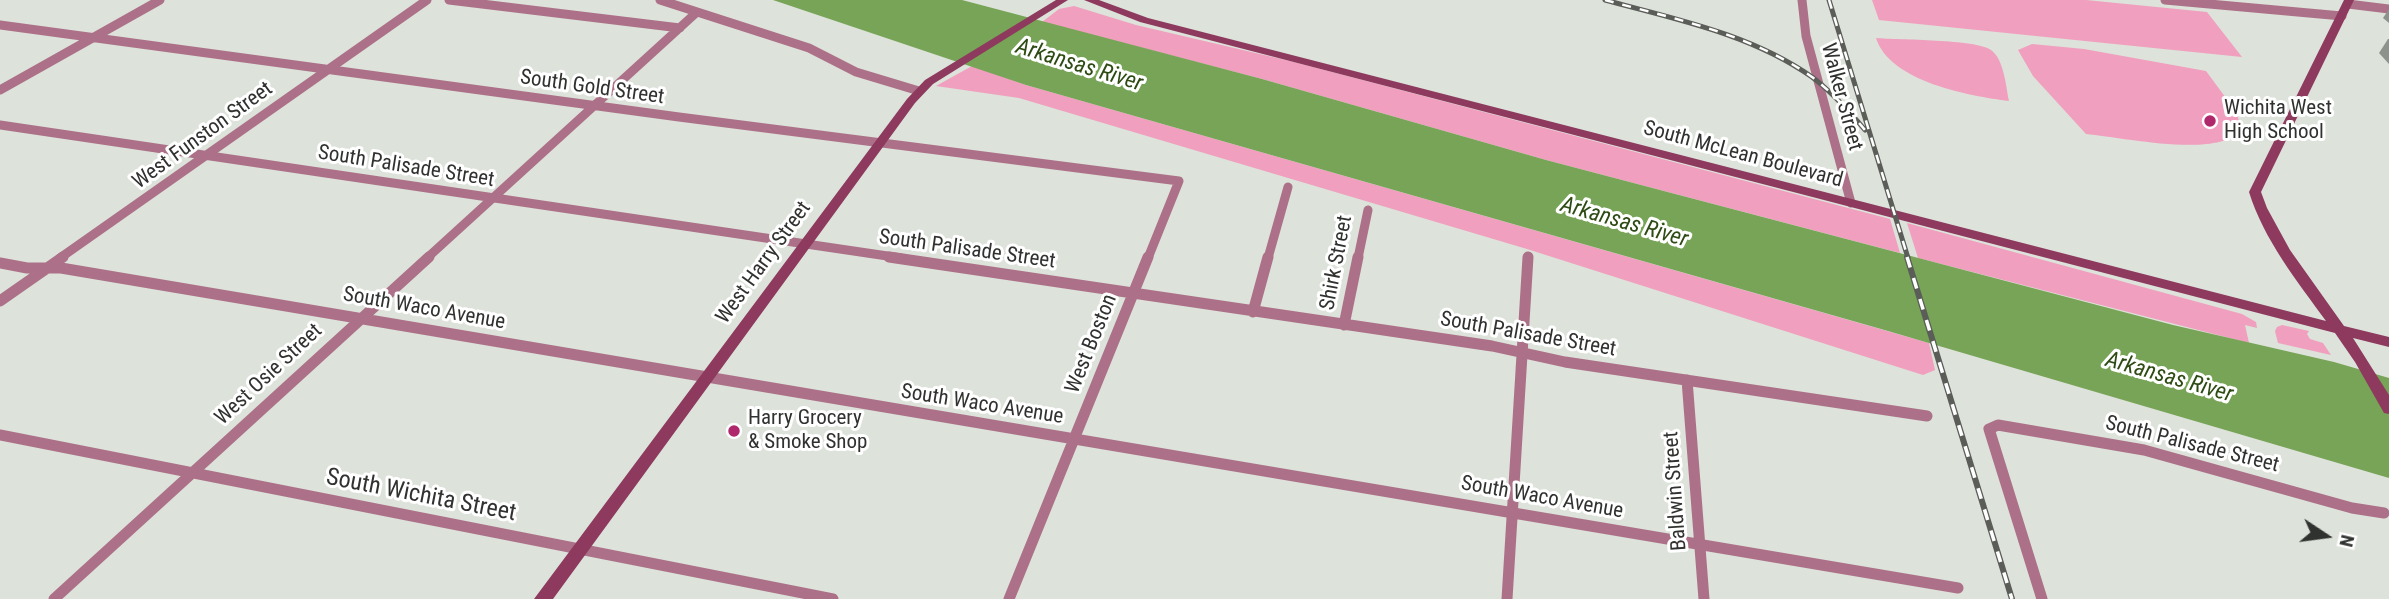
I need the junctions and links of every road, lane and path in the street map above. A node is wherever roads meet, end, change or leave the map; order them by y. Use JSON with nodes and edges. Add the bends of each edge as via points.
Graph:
{"nodes":[{"id":1,"x":160,"y":0,"type":"edge"},
{"id":2,"x":427,"y":0,"type":"edge"},
{"id":3,"x":449,"y":0,"type":"edge"},
{"id":4,"x":660,"y":0,"type":"edge"},
{"id":5,"x":1063,"y":0,"type":"edge"},
{"id":6,"x":1089,"y":0,"type":"edge"},
{"id":7,"x":1802,"y":0,"type":"edge"},
{"id":8,"x":2165,"y":0,"type":"edge"},
{"id":9,"x":2205,"y":2,"type":"edge"},
{"id":10,"x":2346,"y":7,"type":"edge"},
{"id":11,"x":2389,"y":9,"type":"edge"},
{"id":12,"x":697,"y":12,"type":"junction"},
{"id":13,"x":0,"y":26,"type":"edge"},
{"id":14,"x":680,"y":28,"type":"junction"},
{"id":15,"x":92,"y":38,"type":"junction"},
{"id":16,"x":327,"y":69,"type":"junction"},
{"id":17,"x":924,"y":86,"type":"junction"},
{"id":18,"x":0,"y":90,"type":"edge"},
{"id":19,"x":596,"y":106,"type":"junction"},
{"id":20,"x":0,"y":125,"type":"edge"},
{"id":21,"x":879,"y":142,"type":"junction"},
{"id":22,"x":205,"y":157,"type":"junction"},
{"id":23,"x":1179,"y":181,"type":"joint"},
{"id":24,"x":1288,"y":187,"type":"dead end"},
{"id":25,"x":492,"y":200,"type":"junction"},
{"id":26,"x":1851,"y":203,"type":"junction"},
{"id":27,"x":1368,"y":210,"type":"dead end"},
{"id":28,"x":803,"y":246,"type":"junction"},
{"id":29,"x":1528,"y":257,"type":"dead end"},
{"id":30,"x":0,"y":263,"type":"edge"},
{"id":31,"x":47,"y":268,"type":"junction"},
{"id":32,"x":1133,"y":294,"type":"junction"},
{"id":33,"x":0,"y":301,"type":"edge"},
{"id":34,"x":1253,"y":312,"type":"junction"},
{"id":35,"x":360,"y":318,"type":"junction"},
{"id":36,"x":1345,"y":325,"type":"junction"},
{"id":37,"x":2340,"y":331,"type":"junction"},
{"id":38,"x":2389,"y":342,"type":"edge"},
{"id":39,"x":1521,"y":353,"type":"junction"},
{"id":40,"x":706,"y":378,"type":"junction"},
{"id":41,"x":1687,"y":380,"type":"junction"},
{"id":42,"x":2389,"y":408,"type":"edge"},
{"id":43,"x":1927,"y":416,"type":"dead end"},
{"id":44,"x":0,"y":435,"type":"edge"},
{"id":45,"x":1073,"y":439,"type":"junction"},
{"id":46,"x":191,"y":473,"type":"junction"},
{"id":47,"x":1510,"y":512,"type":"junction"},
{"id":48,"x":2384,"y":513,"type":"dead end"},
{"id":49,"x":1699,"y":544,"type":"junction"},
{"id":50,"x":579,"y":550,"type":"junction"},
{"id":51,"x":1958,"y":588,"type":"dead end"},
{"id":52,"x":54,"y":599,"type":"edge"},
{"id":53,"x":543,"y":599,"type":"edge"},
{"id":54,"x":833,"y":599,"type":"edge"},
{"id":55,"x":1009,"y":599,"type":"edge"},
{"id":56,"x":1507,"y":599,"type":"edge"},
{"id":57,"x":1703,"y":599,"type":"edge"},
{"id":58,"x":2042,"y":599,"type":"edge"}],
"edges":[{"from":1,"to":15,"type":"street"},
{"from":2,"to":16,"type":"street","name":"West Funston Street"},
{"from":3,"to":14,"type":"street"},
{"from":4,"to":12,"type":"street"},
{"from":5,"to":17,"type":"street","name":"West Harry Street"},
{"from":6,"to":26,"type":"street","name":"South McLean Boulevard","via":[[1144,20]]},
{"from":7,"to":26,"type":"street","name":"Walker Street","via":[[1806,36]]},
{"from":8,"to":9,"type":"street"},
{"from":9,"to":10,"type":"street"},
{"from":10,"to":11,"type":"street"},
{"from":10,"to":37,"type":"street","via":[[2255,192],[2257,204],[2279,240]]},
{"from":12,"to":14,"type":"street","name":"West Osie Street"},
{"from":12,"to":17,"type":"street","via":[[809,48],[856,72]]},
{"from":13,"to":15,"type":"street","name":"South Gold Street"},
{"from":14,"to":19,"type":"street","name":"West Osie Street"},
{"from":15,"to":16,"type":"street","name":"South Gold Street"},
{"from":15,"to":18,"type":"street"},
{"from":16,"to":19,"type":"street","name":"South Gold Street"},
{"from":16,"to":22,"type":"street","name":"West Funston Street"},
{"from":17,"to":21,"type":"street","name":"West Harry Street"},
{"from":19,"to":21,"type":"street","name":"South Gold Street"},
{"from":19,"to":25,"type":"street","name":"West Osie Street"},
{"from":20,"to":22,"type":"street","name":"South Palisade Street"},
{"from":21,"to":23,"type":"street","name":"South Gold Street"},
{"from":21,"to":28,"type":"street","name":"West Harry Street"},
{"from":22,"to":25,"type":"street","name":"South Palisade Street"},
{"from":22,"to":31,"type":"street","name":"West Funston Street"},
{"from":23,"to":32,"type":"street","name":"West Boston"},
{"from":24,"to":34,"type":"street"},
{"from":25,"to":28,"type":"street","name":"South Palisade Street"},
{"from":25,"to":35,"type":"street","name":"West Osie Street"},
{"from":26,"to":37,"type":"street","name":"South McLean Boulevard"},
{"from":27,"to":36,"type":"street","name":"Shirk Street"},
{"from":28,"to":32,"type":"street","name":"South Palisade Street"},
{"from":28,"to":40,"type":"street","name":"West Harry Street"},
{"from":29,"to":39,"type":"street"},
{"from":30,"to":31,"type":"street","name":"South Waco Avenue"},
{"from":31,"to":33,"type":"street","name":"West Funston Street"},
{"from":31,"to":35,"type":"street","name":"South Waco Avenue"},
{"from":32,"to":34,"type":"street","name":"South Palisade Street"},
{"from":32,"to":45,"type":"street","name":"West Boston"},
{"from":34,"to":36,"type":"street","name":"South Palisade Street"},
{"from":35,"to":40,"type":"street","name":"South Waco Avenue"},
{"from":35,"to":46,"type":"street","name":"West Osie Street"},
{"from":36,"to":39,"type":"street","name":"South Palisade Street"},
{"from":37,"to":38,"type":"street","name":"South McLean Boulevard"},
{"from":37,"to":42,"type":"street"},
{"from":39,"to":41,"type":"street","name":"South Palisade Street"},
{"from":39,"to":47,"type":"street"},
{"from":40,"to":45,"type":"street","name":"South Waco Avenue"},
{"from":40,"to":50,"type":"street","name":"West Harry Street"},
{"from":41,"to":43,"type":"street","name":"South Palisade Street"},
{"from":41,"to":49,"type":"street","name":"Baldwin Street"},
{"from":44,"to":46,"type":"street","name":"South Wichita Street"},
{"from":45,"to":47,"type":"street","name":"South Waco Avenue"},
{"from":45,"to":55,"type":"street","name":"West Boston"},
{"from":46,"to":50,"type":"street","name":"South Wichita Street"},
{"from":46,"to":52,"type":"street","name":"West Osie Street"},
{"from":47,"to":49,"type":"street","name":"South Waco Avenue"},
{"from":47,"to":56,"type":"street"},
{"from":48,"to":58,"type":"street","name":"South Palisade Street","via":[[2119,444],[1998,425],[1989,429]]},
{"from":49,"to":51,"type":"street","name":"South Waco Avenue"},
{"from":49,"to":57,"type":"street","name":"Baldwin Street"},
{"from":50,"to":53,"type":"street","name":"West Harry Street"},
{"from":50,"to":54,"type":"street","name":"South Wichita Street"}]}
